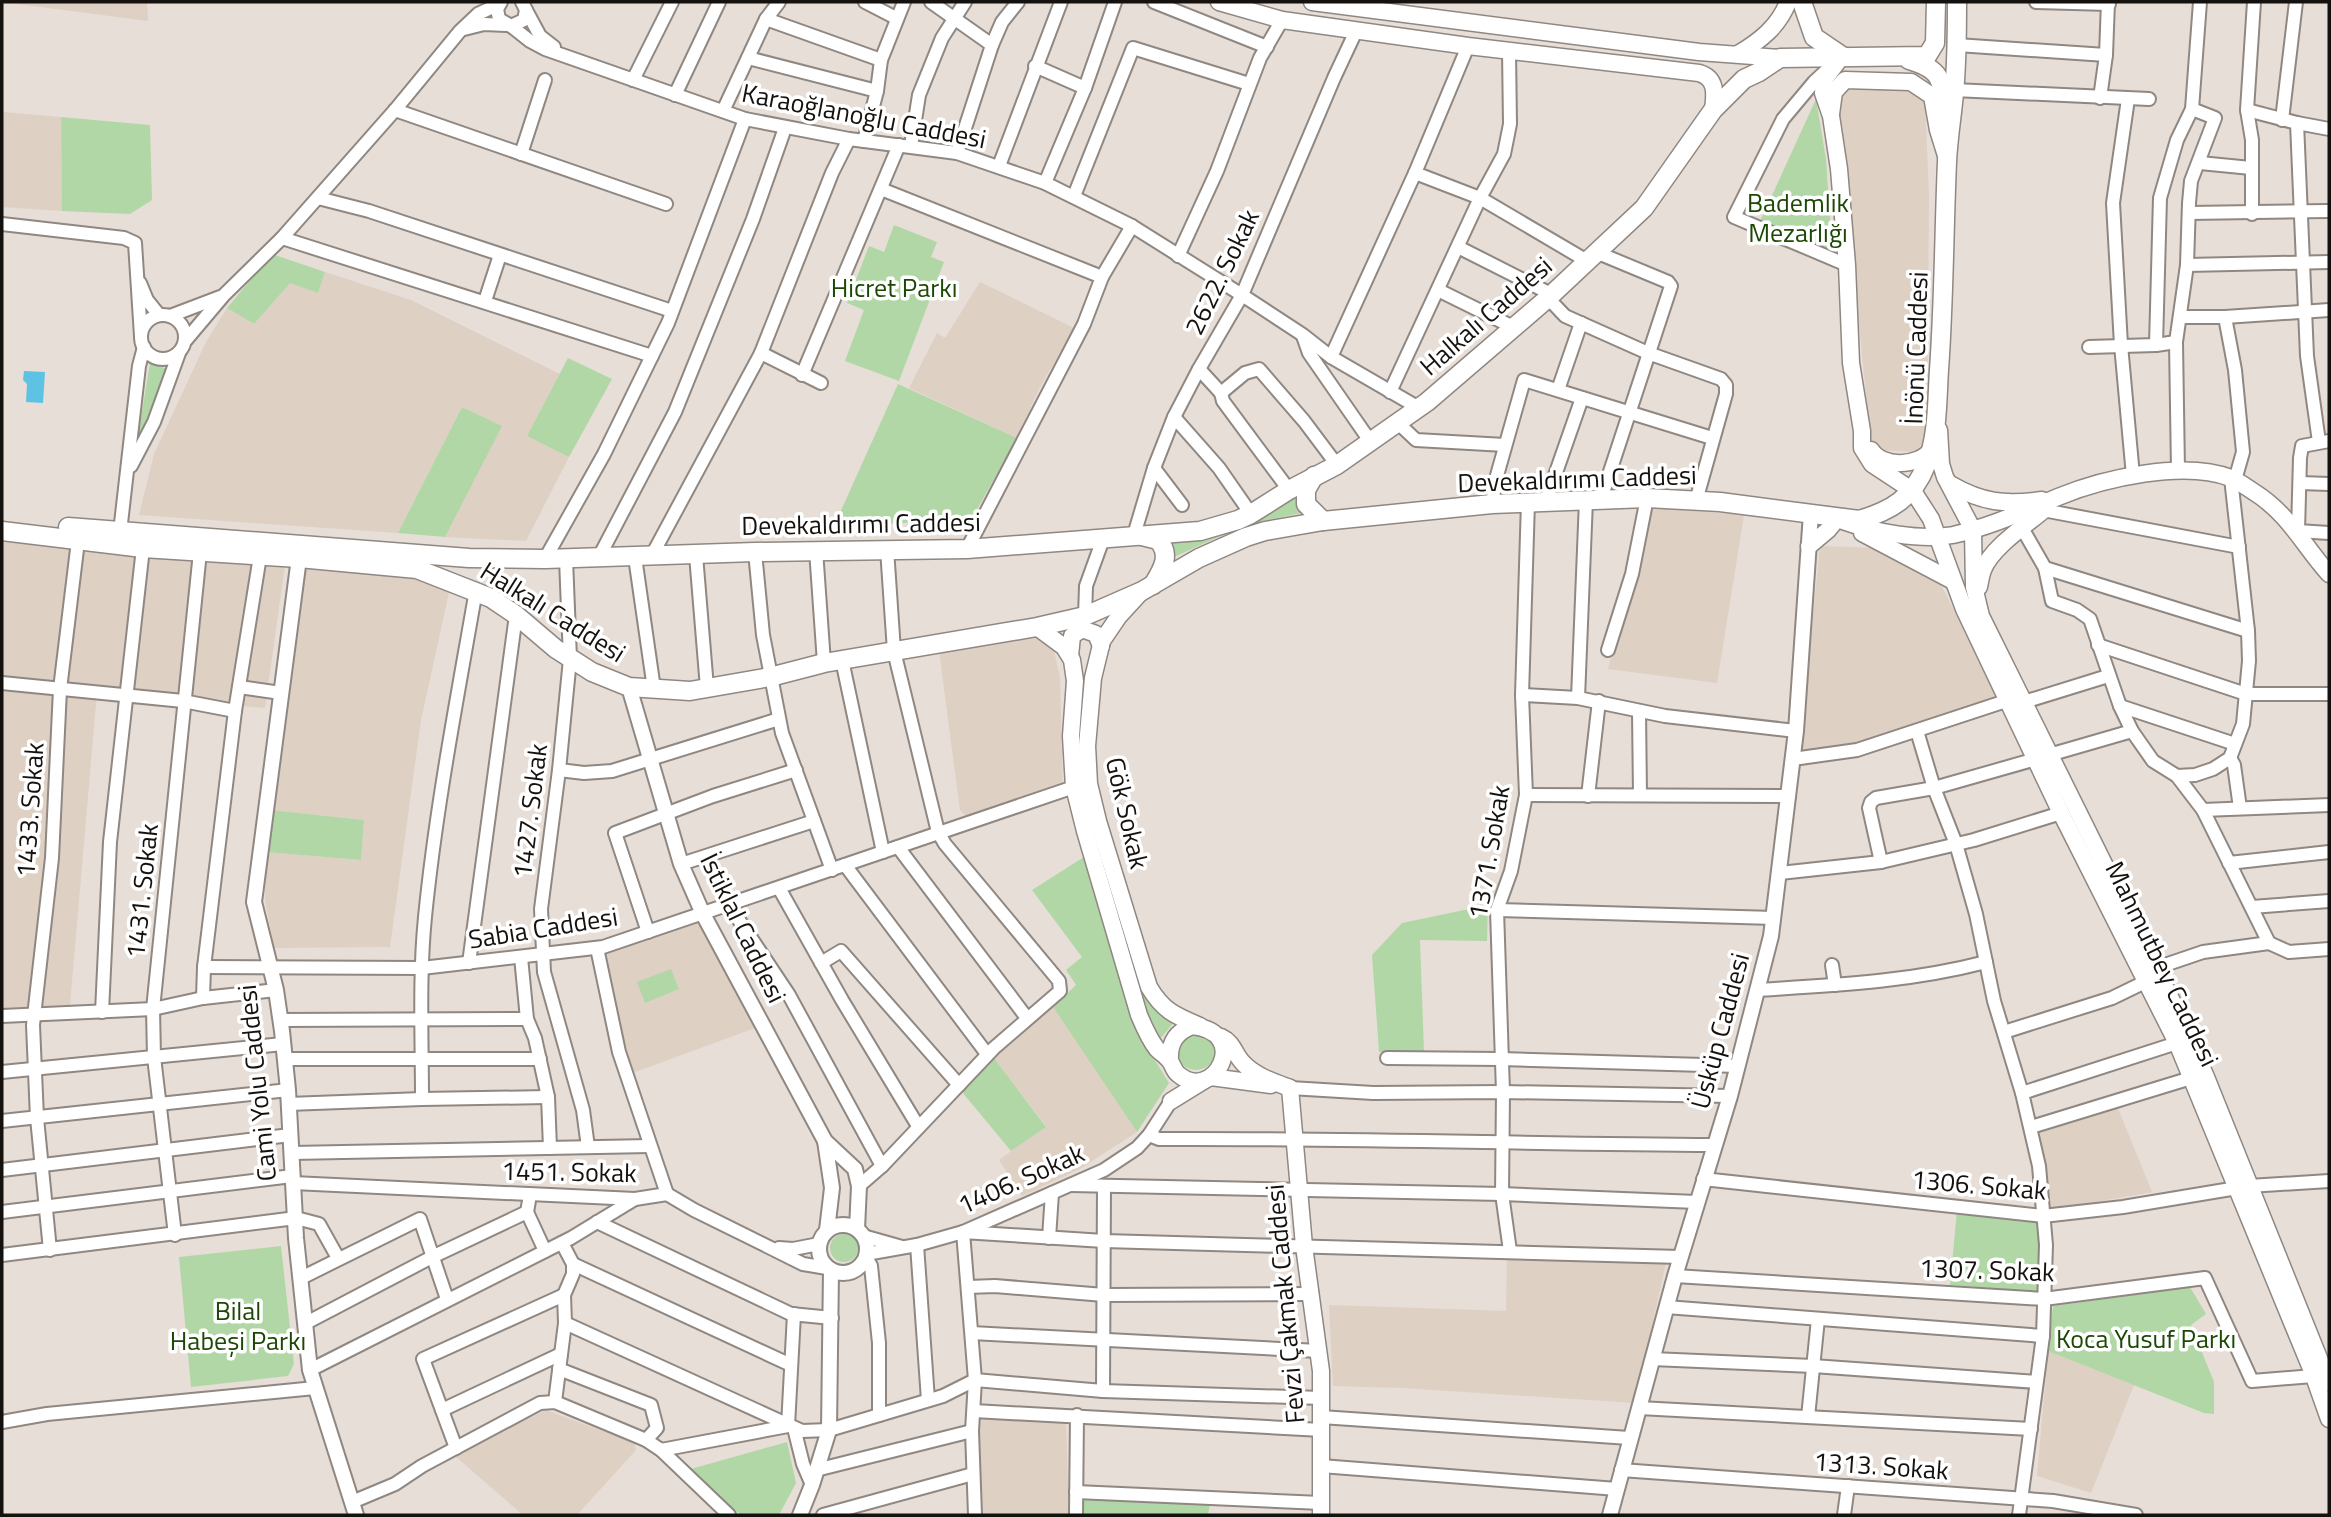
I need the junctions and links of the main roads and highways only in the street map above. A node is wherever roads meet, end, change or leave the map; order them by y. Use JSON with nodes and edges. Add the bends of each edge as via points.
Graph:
{"nodes":[{"id":1,"x":1219,"y":2,"type":"edge"},
{"id":2,"x":1312,"y":2,"type":"edge"},
{"id":3,"x":1788,"y":2,"type":"edge"},
{"id":4,"x":1802,"y":2,"type":"edge"},
{"id":5,"x":1936,"y":2,"type":"edge"},
{"id":6,"x":1957,"y":2,"type":"edge"},
{"id":7,"x":1369,"y":5,"type":"edge"},
{"id":8,"x":1738,"y":54,"type":"junction"},
{"id":9,"x":1842,"y":56,"type":"junction"},
{"id":10,"x":1900,"y":57,"type":"junction"},
{"id":11,"x":1780,"y":58,"type":"junction"},
{"id":12,"x":1713,"y":110,"type":"junction"},
{"id":13,"x":1831,"y":116,"type":"junction"},
{"id":14,"x":1947,"y":160,"type":"junction"},
{"id":15,"x":1937,"y":406,"type":"junction"},
{"id":16,"x":1862,"y":431,"type":"junction"},
{"id":17,"x":1931,"y":450,"type":"junction"},
{"id":18,"x":1314,"y":476,"type":"junction"},
{"id":19,"x":1949,"y":483,"type":"junction"},
{"id":20,"x":1913,"y":491,"type":"junction"},
{"id":21,"x":2059,"y":497,"type":"junction"},
{"id":22,"x":1251,"y":514,"type":"joint"},
{"id":23,"x":1837,"y":519,"type":"junction"},
{"id":24,"x":1323,"y":521,"type":"junction"},
{"id":25,"x":1973,"y":530,"type":"junction"},
{"id":26,"x":2,"y":532,"type":"edge"},
{"id":27,"x":1137,"y":535,"type":"junction"},
{"id":28,"x":1936,"y":537,"type":"junction"},
{"id":29,"x":1225,"y":546,"type":"joint"},
{"id":30,"x":1809,"y":546,"type":"road end"},
{"id":31,"x":469,"y":558,"type":"junction"},
{"id":32,"x":2329,"y":573,"type":"edge"},
{"id":33,"x":1952,"y":581,"type":"junction"},
{"id":34,"x":453,"y":583,"type":"junction"},
{"id":35,"x":1147,"y":588,"type":"junction"},
{"id":36,"x":1976,"y":601,"type":"junction"},
{"id":37,"x":1037,"y":627,"type":"junction"},
{"id":38,"x":1101,"y":646,"type":"junction"},
{"id":39,"x":1070,"y":656,"type":"junction"},
{"id":40,"x":2016,"y":701,"type":"junction"},
{"id":41,"x":2042,"y":757,"type":"junction"},
{"id":42,"x":1115,"y":902,"type":"junction"},
{"id":43,"x":2152,"y":975,"type":"junction"},
{"id":44,"x":1210,"y":1031,"type":"junction"},
{"id":45,"x":1171,"y":1064,"type":"junction"},
{"id":46,"x":1208,"y":1078,"type":"junction"},
{"id":47,"x":1290,"y":1088,"type":"junction"},
{"id":48,"x":2243,"y":1187,"type":"junction"},
{"id":49,"x":2329,"y":1382,"type":"edge"},
{"id":50,"x":2329,"y":1419,"type":"edge"},
{"id":51,"x":1321,"y":1509,"type":"edge"}],
"edges":[{"from":1,"to":12,"type":"main road","via":[[1282,20],[1356,31],[1699,73],[1713,86]]},
{"from":2,"to":7,"type":"main road"},
{"from":3,"to":8,"type":"main road","via":[[1771,30]]},
{"from":4,"to":9,"type":"main road","via":[[1814,37]]},
{"from":5,"to":10,"type":"main road","via":[[1932,50],[1927,56]]},
{"from":6,"to":14,"type":"main road","name":"İnönü Caddesi"},
{"from":7,"to":8,"type":"main road"},
{"from":8,"to":11,"type":"main road"},
{"from":9,"to":10,"type":"main road"},
{"from":9,"to":11,"type":"main road"},
{"from":9,"to":13,"type":"main road","via":[[1824,80]]},
{"from":10,"to":14,"type":"main road","via":[[1926,65],[1940,78]]},
{"from":11,"to":12,"type":"main road","name":"Halkalı Caddesi","via":[[1738,83]]},
{"from":12,"to":18,"type":"main road","name":"Halkalı Caddesi","via":[[1644,208],[1549,296],[1419,408]]},
{"from":13,"to":14,"type":"main road","name":"İnönü Caddesi","via":[[1835,92],[1845,80],[1916,84],[1932,96]]},
{"from":13,"to":16,"type":"main road","via":[[1847,265],[1851,363]]},
{"from":14,"to":15,"type":"main road","name":"İnönü Caddesi"},
{"from":15,"to":17,"type":"main road"},
{"from":15,"to":19,"type":"main road","name":"İnönü Caddesi","via":[[1941,464]]},
{"from":16,"to":17,"type":"main road","via":[[1880,460],[1913,461]]},
{"from":16,"to":20,"type":"main road","via":[[1862,448],[1872,464]]},
{"from":17,"to":20,"type":"main road"},
{"from":18,"to":22,"type":"main road","name":"Halkalı Caddesi"},
{"from":18,"to":24,"type":"main road","via":[[1306,490],[1306,504]]},
{"from":19,"to":21,"type":"main road","via":[[1997,503]]},
{"from":19,"to":25,"type":"main road","name":"İnönü Caddesi"},
{"from":20,"to":23,"type":"main road","via":[[1882,514],[1860,520]]},
{"from":20,"to":28,"type":"main road"},
{"from":21,"to":25,"type":"main road","name":"Devekaldırımı Caddesi"},
{"from":21,"to":32,"type":"main road","via":[[2133,476],[2178,471],[2231,478],[2277,508]]},
{"from":21,"to":36,"type":"main road","via":[[2001,546],[1983,568]]},
{"from":22,"to":27,"type":"main road","name":"Devekaldırımı Caddesi","via":[[1200,531]]},
{"from":23,"to":24,"type":"main road","name":"Devekaldırımı Caddesi","via":[[1647,498],[1492,504]]},
{"from":23,"to":28,"type":"main road","name":"Devekaldırımı Caddesi","via":[[1864,529]]},
{"from":23,"to":30,"type":"main road"},
{"from":23,"to":33,"type":"main road"},
{"from":24,"to":29,"type":"main road","name":"Devekaldırımı Caddesi","via":[[1265,531]]},
{"from":25,"to":28,"type":"main road","name":"Devekaldırımı Caddesi"},
{"from":25,"to":36,"type":"main road","name":"Mahmutbey Caddesi"},
{"from":26,"to":31,"type":"main road","name":"Halkalı Caddesi","via":[[120,532]]},
{"from":26,"to":34,"type":"main road","name":"Halkalı Caddesi","via":[[417,569]]},
{"from":27,"to":31,"type":"main road","name":"Devekaldırımı Caddesi","via":[[967,549]]},
{"from":27,"to":35,"type":"main road","via":[[1158,540],[1165,551],[1164,565]]},
{"from":28,"to":33,"type":"main road","name":"Mahmutbey Caddesi"},
{"from":29,"to":35,"type":"main road","name":"Halkalı Caddesi"},
{"from":31,"to":34,"type":"main road","via":[[478,568],[475,578]]},
{"from":33,"to":40,"type":"main road","name":"Mahmutbey Caddesi"},
{"from":34,"to":37,"type":"main road","name":"Halkalı Caddesi","via":[[476,590],[516,615],[592,672],[629,687],[654,689],[690,691]]},
{"from":35,"to":37,"type":"main road","name":"Halkalı Caddesi","via":[[1085,616]]},
{"from":35,"to":38,"type":"main road","name":"Gök Sokak","via":[[1119,616]]},
{"from":36,"to":40,"type":"main road","name":"Mahmutbey Caddesi"},
{"from":37,"to":39,"type":"main road"},
{"from":38,"to":39,"type":"main road","via":[[1092,630],[1082,629],[1072,636]]},
{"from":38,"to":42,"type":"main road","name":"Gök Sokak","via":[[1087,746],[1089,784]]},
{"from":39,"to":42,"type":"main road","name":"Gök Sokak","via":[[1075,681],[1074,787]]},
{"from":40,"to":41,"type":"main road","name":"Mahmutbey Caddesi"},
{"from":41,"to":43,"type":"main road","name":"Mahmutbey Caddesi"},
{"from":41,"to":43,"type":"main road","name":"Mahmutbey Caddesi","via":[[2061,813]]},
{"from":42,"to":44,"type":"main road","name":"Gök Sokak","via":[[1159,1002],[1175,1016]]},
{"from":42,"to":45,"type":"main road","name":"Gök Sokak","via":[[1139,1015],[1150,1040]]},
{"from":43,"to":48,"type":"main road","name":"Mahmutbey Caddesi","via":[[2176,1044]]},
{"from":43,"to":48,"type":"main road","name":"Mahmutbey Caddesi","via":[[2206,1077]]},
{"from":44,"to":45,"type":"main road","via":[[1192,1026],[1178,1034],[1169,1051]]},
{"from":44,"to":46,"type":"main road","via":[[1221,1042],[1224,1057]]},
{"from":44,"to":47,"type":"main road","via":[[1231,1044],[1242,1063],[1260,1076]]},
{"from":45,"to":46,"type":"main road","name":"Gök Sokak","via":[[1186,1079]]},
{"from":45,"to":46,"type":"main road","via":[[1176,1090],[1171,1101]]},
{"from":46,"to":47,"type":"main road","name":"Gök Sokak"},
{"from":47,"to":51,"type":"main road","name":"Fevzi Çakmak Caddesi","via":[[1319,1351]]},
{"from":48,"to":49,"type":"main road","name":"Mahmutbey Caddesi"},
{"from":48,"to":50,"type":"main road","name":"Mahmutbey Caddesi"}]}
